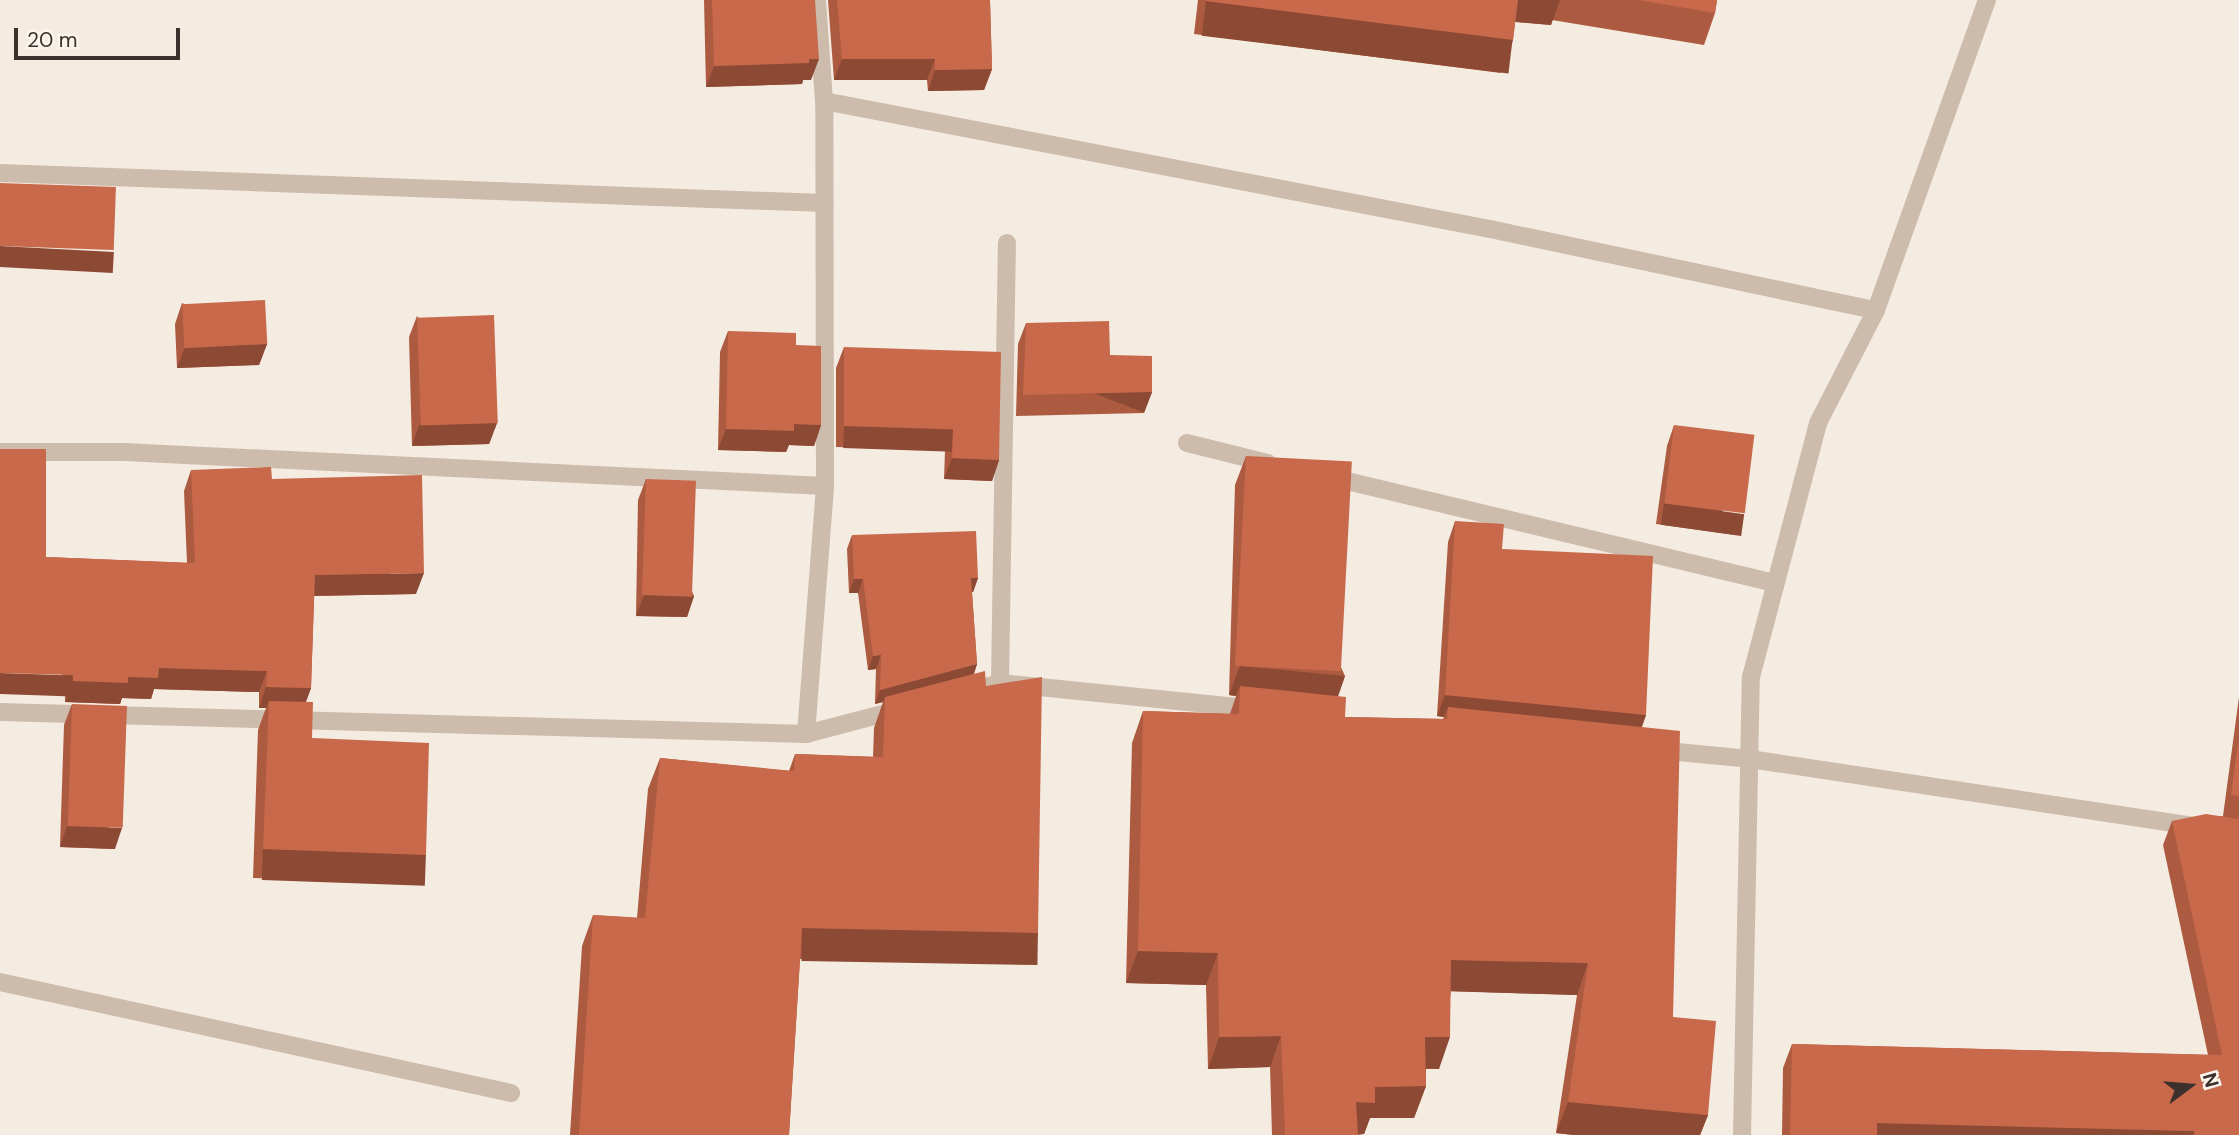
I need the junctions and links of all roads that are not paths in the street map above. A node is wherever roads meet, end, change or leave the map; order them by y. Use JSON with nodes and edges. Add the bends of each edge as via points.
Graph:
{"nodes":[{"id":1,"x":817,"y":0,"type":"edge"},
{"id":2,"x":1987,"y":0,"type":"edge"},
{"id":3,"x":824,"y":101,"type":"junction"},
{"id":4,"x":0,"y":173,"type":"edge"},
{"id":5,"x":824,"y":203,"type":"junction"},
{"id":6,"x":1007,"y":243,"type":"dead end"},
{"id":7,"x":1876,"y":310,"type":"junction"},
{"id":8,"x":1187,"y":443,"type":"dead end"},
{"id":9,"x":0,"y":452,"type":"edge"},
{"id":10,"x":1280,"y":466,"type":"edge"},
{"id":11,"x":1307,"y":472,"type":"edge"},
{"id":12,"x":825,"y":486,"type":"junction"},
{"id":13,"x":1776,"y":583,"type":"junction"},
{"id":14,"x":1000,"y":683,"type":"junction"},
{"id":15,"x":948,"y":696,"type":"edge"},
{"id":16,"x":922,"y":703,"type":"edge"},
{"id":17,"x":1278,"y":711,"type":"edge"},
{"id":18,"x":0,"y":712,"type":"edge"},
{"id":19,"x":806,"y":734,"type":"junction"},
{"id":20,"x":1639,"y":748,"type":"edge"},
{"id":21,"x":1750,"y":759,"type":"junction"},
{"id":22,"x":2239,"y":834,"type":"edge"},
{"id":23,"x":0,"y":982,"type":"edge"},
{"id":24,"x":512,"y":1093,"type":"dead end"},
{"id":25,"x":1742,"y":1135,"type":"edge"}],
"edges":[{"from":1,"to":3,"type":"street"},
{"from":2,"to":7,"type":"street"},
{"from":3,"to":5,"type":"street"},
{"from":3,"to":7,"type":"street","via":[[1490,229]]},
{"from":4,"to":5,"type":"street"},
{"from":5,"to":12,"type":"street"},
{"from":6,"to":14,"type":"street"},
{"from":7,"to":13,"type":"street","via":[[1818,423]]},
{"from":8,"to":10,"type":"street"},
{"from":9,"to":12,"type":"street","via":[[137,452]]},
{"from":11,"to":13,"type":"street"},
{"from":12,"to":19,"type":"street"},
{"from":13,"to":21,"type":"street","via":[[1751,677]]},
{"from":14,"to":15,"type":"street"},
{"from":14,"to":17,"type":"street"},
{"from":16,"to":19,"type":"street"},
{"from":18,"to":19,"type":"street"},
{"from":20,"to":21,"type":"street"},
{"from":21,"to":22,"type":"street"},
{"from":21,"to":25,"type":"street"},
{"from":23,"to":24,"type":"street"}]}
